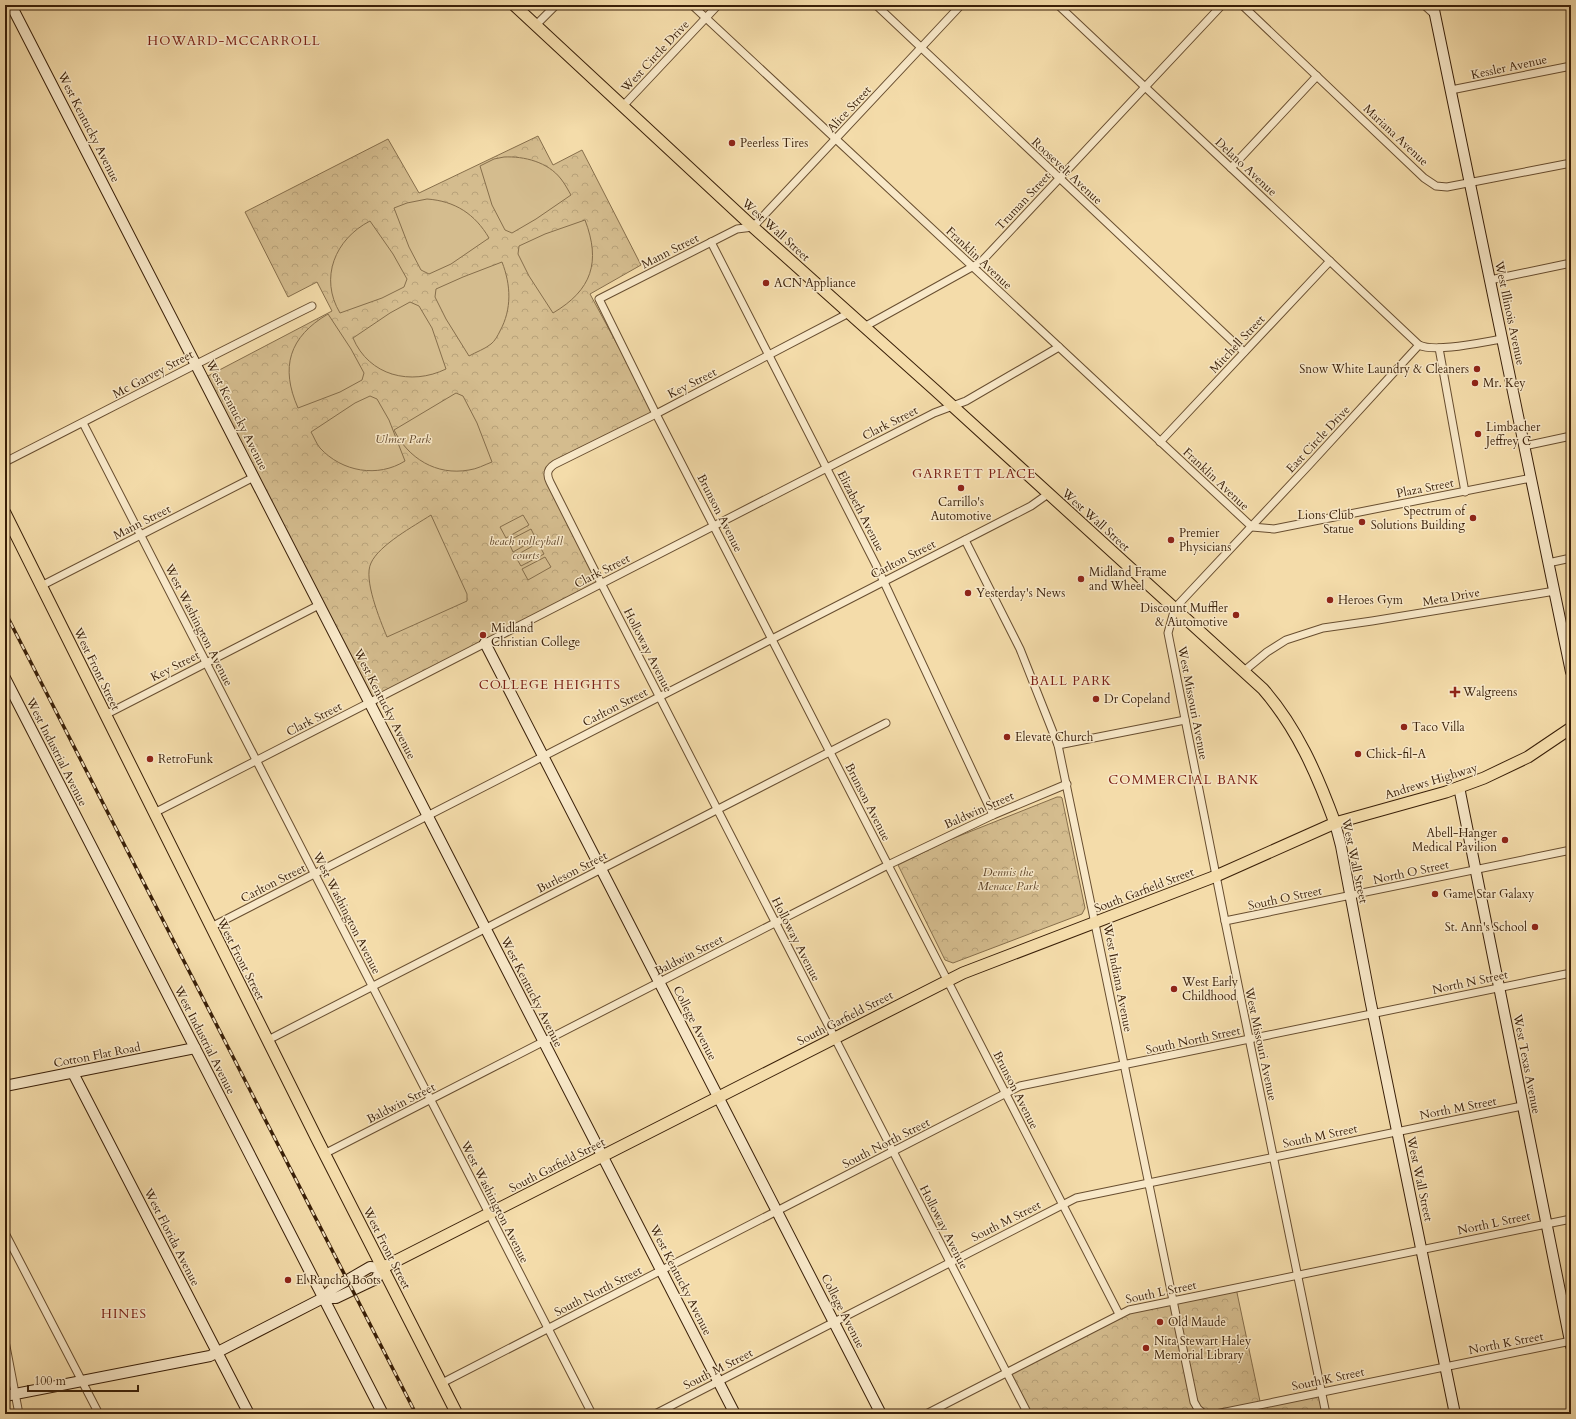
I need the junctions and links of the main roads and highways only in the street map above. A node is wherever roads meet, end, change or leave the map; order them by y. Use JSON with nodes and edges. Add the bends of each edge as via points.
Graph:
{"nodes":[{"id":1,"x":514,"y":5,"type":"edge"},
{"id":2,"x":5,"y":513,"type":"edge"},
{"id":3,"x":1571,"y":728,"type":"edge"},
{"id":4,"x":1335,"y":823,"type":"junction"},
{"id":5,"x":382,"y":1268,"type":"junction"},
{"id":6,"x":457,"y":1414,"type":"edge"}],
"edges":[{"from":1,"to":4,"type":"main road","name":"West Wall Street","via":[[752,227],[1263,688],[1285,717],[1306,753]]},
{"from":2,"to":5,"type":"main road","name":"West Front Street"},
{"from":3,"to":4,"type":"main road","name":"Andrews Highway","via":[[1528,756],[1491,775],[1459,787]]},
{"from":4,"to":5,"type":"main road","name":"South Garfield Street","via":[[1216,876],[948,981]]},
{"from":5,"to":6,"type":"main road","name":"West Front Street"}]}
